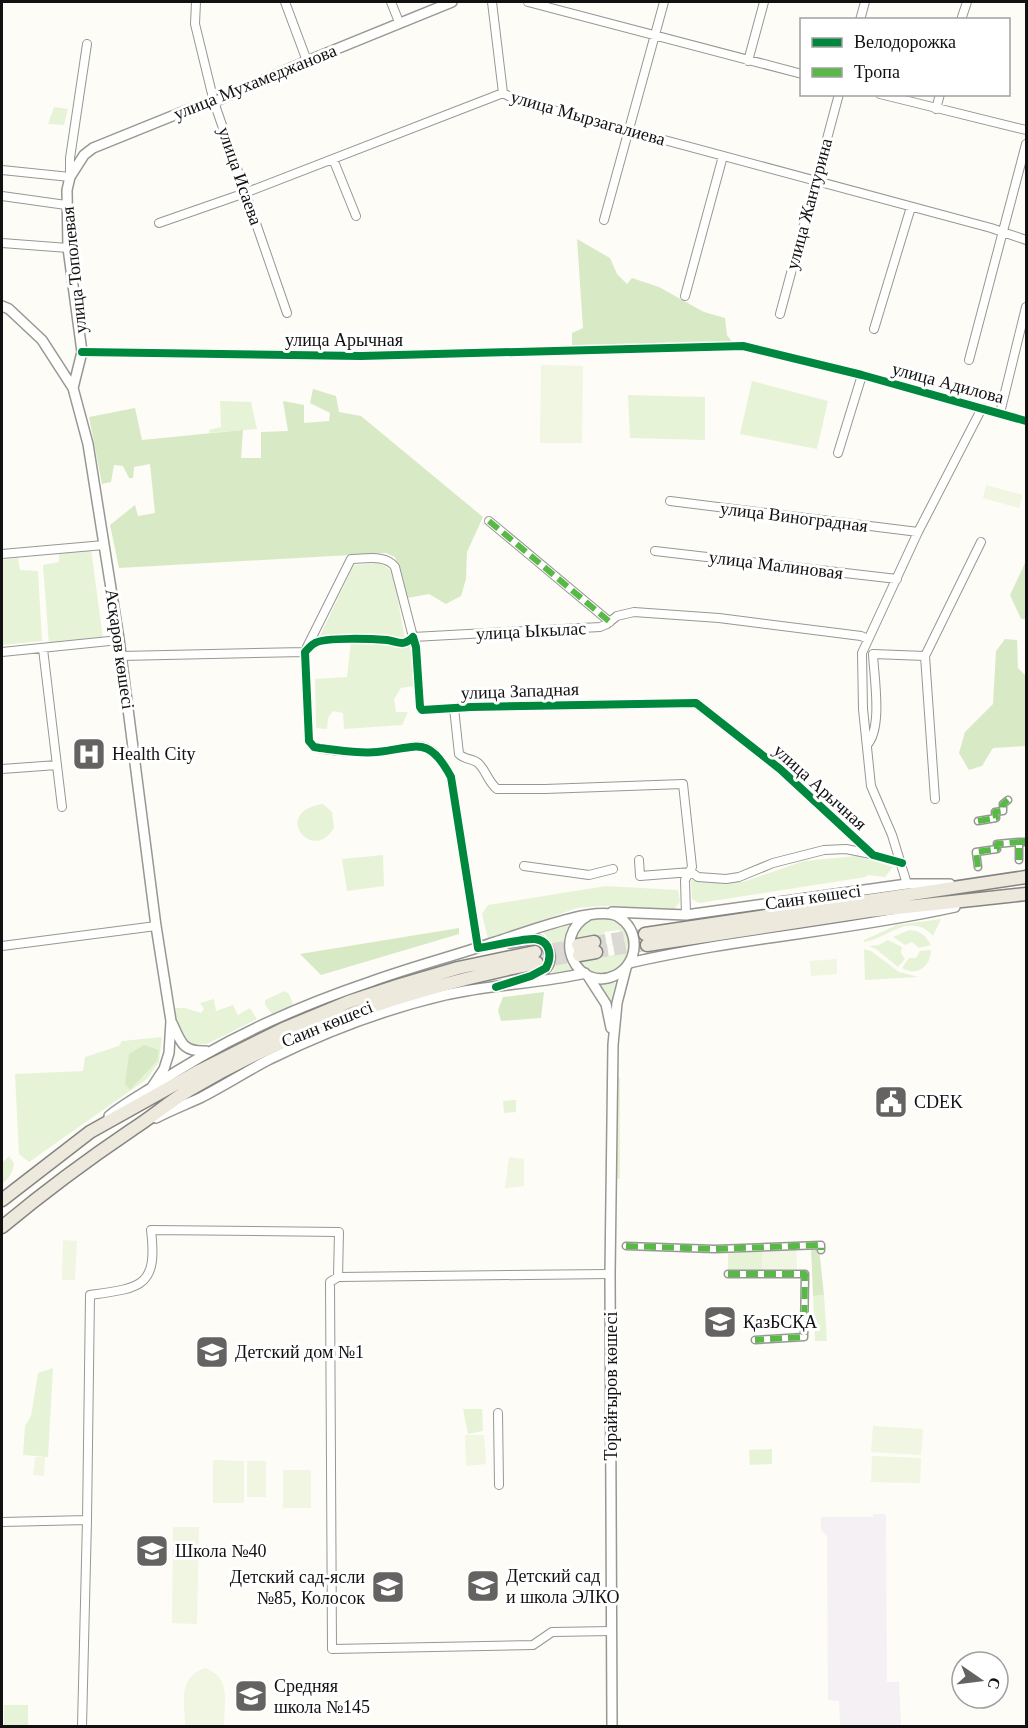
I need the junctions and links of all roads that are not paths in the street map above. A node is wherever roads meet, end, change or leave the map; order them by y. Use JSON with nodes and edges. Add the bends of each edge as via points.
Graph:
{"nodes":[{"id":1,"x":196,"y":2,"type":"edge"},
{"id":2,"x":285,"y":2,"type":"edge"},
{"id":3,"x":391,"y":2,"type":"edge"},
{"id":4,"x":452,"y":2,"type":"edge"},
{"id":5,"x":492,"y":2,"type":"edge"},
{"id":6,"x":528,"y":2,"type":"edge"},
{"id":7,"x":565,"y":2,"type":"edge"},
{"id":8,"x":664,"y":2,"type":"edge"},
{"id":9,"x":764,"y":2,"type":"edge"},
{"id":10,"x":865,"y":2,"type":"edge"},
{"id":11,"x":967,"y":2,"type":"edge"},
{"id":12,"x":562,"y":11,"type":"junction"},
{"id":13,"x":861,"y":18,"type":"edge"},
{"id":14,"x":962,"y":18,"type":"edge"},
{"id":15,"x":399,"y":22,"type":"junction"},
{"id":16,"x":654,"y":36,"type":"junction"},
{"id":17,"x":87,"y":44,"type":"dead end"},
{"id":18,"x":307,"y":61,"type":"junction"},
{"id":19,"x":748,"y":61,"type":"junction"},
{"id":20,"x":800,"y":74,"type":"edge"},
{"id":21,"x":503,"y":93,"type":"junction"},
{"id":22,"x":838,"y":96,"type":"edge"},
{"id":23,"x":887,"y":96,"type":"edge"},
{"id":24,"x":939,"y":96,"type":"edge"},
{"id":25,"x":214,"y":102,"type":"junction"},
{"id":26,"x":936,"y":109,"type":"junction"},
{"id":27,"x":628,"y":130,"type":"junction"},
{"id":28,"x":1026,"y":130,"type":"edge"},
{"id":29,"x":1026,"y":144,"type":"edge"},
{"id":30,"x":723,"y":156,"type":"junction"},
{"id":31,"x":333,"y":159,"type":"junction"},
{"id":32,"x":2,"y":170,"type":"edge"},
{"id":33,"x":70,"y":177,"type":"junction"},
{"id":34,"x":816,"y":181,"type":"junction"},
{"id":35,"x":245,"y":193,"type":"junction"},
{"id":36,"x":2,"y":195,"type":"edge"},
{"id":37,"x":66,"y":205,"type":"junction"},
{"id":38,"x":911,"y":207,"type":"junction"},
{"id":39,"x":356,"y":216,"type":"dead end"},
{"id":40,"x":604,"y":220,"type":"dead end"},
{"id":41,"x":159,"y":223,"type":"dead end"},
{"id":42,"x":1003,"y":232,"type":"junction"},
{"id":43,"x":1026,"y":240,"type":"edge"},
{"id":44,"x":2,"y":243,"type":"edge"},
{"id":45,"x":68,"y":248,"type":"junction"},
{"id":46,"x":685,"y":296,"type":"dead end"},
{"id":47,"x":2,"y":306,"type":"edge"},
{"id":48,"x":1026,"y":307,"type":"edge"},
{"id":49,"x":287,"y":313,"type":"dead end"},
{"id":50,"x":780,"y":314,"type":"dead end"},
{"id":51,"x":874,"y":329,"type":"dead end"},
{"id":52,"x":82,"y":352,"type":"junction"},
{"id":53,"x":969,"y":360,"type":"dead end"},
{"id":54,"x":862,"y":375,"type":"junction"},
{"id":55,"x":73,"y":388,"type":"junction"},
{"id":56,"x":982,"y":408,"type":"junction"},
{"id":57,"x":1000,"y":413,"type":"junction"},
{"id":58,"x":1026,"y":421,"type":"edge"},
{"id":59,"x":838,"y":453,"type":"dead end"},
{"id":60,"x":670,"y":501,"type":"dead end"},
{"id":61,"x":489,"y":521,"type":"dead end"},
{"id":62,"x":918,"y":532,"type":"junction"},
{"id":63,"x":981,"y":542,"type":"dead end"},
{"id":64,"x":104,"y":545,"type":"junction"},
{"id":65,"x":655,"y":551,"type":"dead end"},
{"id":66,"x":2,"y":555,"type":"edge"},
{"id":67,"x":897,"y":579,"type":"junction"},
{"id":68,"x":610,"y":622,"type":"junction"},
{"id":69,"x":413,"y":637,"type":"junction"},
{"id":70,"x":868,"y":639,"type":"junction"},
{"id":71,"x":119,"y":640,"type":"junction"},
{"id":72,"x":43,"y":649,"type":"junction"},
{"id":73,"x":2,"y":652,"type":"edge"},
{"id":74,"x":305,"y":652,"type":"junction"},
{"id":75,"x":121,"y":656,"type":"junction"},
{"id":76,"x":925,"y":656,"type":"junction"},
{"id":77,"x":693,"y":702,"type":"joint"},
{"id":78,"x":454,"y":708,"type":"junction"},
{"id":79,"x":867,"y":745,"type":"junction"},
{"id":80,"x":57,"y":765,"type":"junction"},
{"id":81,"x":2,"y":770,"type":"edge"},
{"id":82,"x":935,"y":799,"type":"dead end"},
{"id":83,"x":1008,"y":800,"type":"dead end"},
{"id":84,"x":62,"y":807,"type":"dead end"},
{"id":85,"x":978,"y":821,"type":"dead end"},
{"id":86,"x":1019,"y":842,"type":"junction"},
{"id":87,"x":1026,"y":842,"type":"edge"},
{"id":88,"x":873,"y":855,"type":"junction"},
{"id":89,"x":639,"y":860,"type":"dead end"},
{"id":90,"x":1019,"y":860,"type":"dead end"},
{"id":91,"x":902,"y":863,"type":"junction"},
{"id":92,"x":524,"y":866,"type":"dead end"},
{"id":93,"x":978,"y":867,"type":"dead end"},
{"id":94,"x":613,"y":869,"type":"dead end"},
{"id":95,"x":691,"y":872,"type":"junction"},
{"id":96,"x":1026,"y":877,"type":"edge"},
{"id":97,"x":907,"y":884,"type":"junction"},
{"id":98,"x":973,"y":884,"type":"junction"},
{"id":99,"x":1026,"y":894,"type":"edge"},
{"id":100,"x":990,"y":899,"type":"junction"},
{"id":101,"x":600,"y":912,"type":"junction"},
{"id":102,"x":589,"y":915,"type":"junction"},
{"id":103,"x":686,"y":915,"type":"junction"},
{"id":104,"x":156,"y":926,"type":"junction"},
{"id":105,"x":2,"y":946,"type":"edge"},
{"id":106,"x":595,"y":947,"type":"tunnel mouth"},
{"id":107,"x":478,"y":948,"type":"junction"},
{"id":108,"x":579,"y":950,"type":"tunnel mouth"},
{"id":109,"x":628,"y":966,"type":"junction"},
{"id":110,"x":586,"y":974,"type":"junction"},
{"id":111,"x":496,"y":987,"type":"junction"},
{"id":112,"x":171,"y":1021,"type":"junction"},
{"id":113,"x":613,"y":1046,"type":"junction"},
{"id":114,"x":209,"y":1051,"type":"junction"},
{"id":115,"x":152,"y":1087,"type":"junction"},
{"id":116,"x":135,"y":1128,"type":"junction"},
{"id":117,"x":90,"y":1132,"type":"junction"},
{"id":118,"x":2,"y":1200,"type":"edge"},
{"id":119,"x":2,"y":1227,"type":"edge"},
{"id":120,"x":626,"y":1246,"type":"dead end"},
{"id":121,"x":821,"y":1250,"type":"dead end"},
{"id":122,"x":728,"y":1274,"type":"dead end"},
{"id":123,"x":610,"y":1275,"type":"junction"},
{"id":124,"x":338,"y":1277,"type":"junction"},
{"id":125,"x":755,"y":1341,"type":"dead end"},
{"id":126,"x":498,"y":1413,"type":"dead end"},
{"id":127,"x":499,"y":1485,"type":"dead end"},
{"id":128,"x":87,"y":1520,"type":"junction"},
{"id":129,"x":2,"y":1522,"type":"edge"},
{"id":130,"x":612,"y":1631,"type":"junction"},
{"id":131,"x":82,"y":1726,"type":"edge"},
{"id":132,"x":612,"y":1726,"type":"edge"}],
"edges":[{"from":1,"to":25,"type":"street","name":"улица Исаева","via":[[195,24]]},
{"from":2,"to":18,"type":"street"},
{"from":3,"to":15,"type":"street"},
{"from":4,"to":15,"type":"street","name":"улица Мухамеджанова"},
{"from":5,"to":21,"type":"street"},
{"from":6,"to":12,"type":"street"},
{"from":7,"to":12,"type":"street"},
{"from":8,"to":16,"type":"street"},
{"from":9,"to":19,"type":"street"},
{"from":10,"to":13,"type":"street"},
{"from":11,"to":14,"type":"street"},
{"from":12,"to":16,"type":"street"},
{"from":15,"to":18,"type":"street","name":"улица Мухамеджанова"},
{"from":16,"to":19,"type":"street"},
{"from":16,"to":27,"type":"street"},
{"from":17,"to":33,"type":"street","name":"улица Тополевая"},
{"from":18,"to":25,"type":"street","name":"улица Мухамеджанова"},
{"from":19,"to":20,"type":"street"},
{"from":21,"to":27,"type":"street","name":"улица Мырзагалиева","via":[[516,100]]},
{"from":21,"to":31,"type":"street","name":"улица Мырзагалиева"},
{"from":22,"to":34,"type":"street","name":"улица Жантурина"},
{"from":23,"to":26,"type":"street"},
{"from":24,"to":26,"type":"street"},
{"from":25,"to":33,"type":"street","name":"улица Мухамеджанова","via":[[93,148]]},
{"from":25,"to":35,"type":"street","name":"улица Исаева"},
{"from":26,"to":28,"type":"street"},
{"from":27,"to":30,"type":"street","name":"улица Мырзагалиева"},
{"from":27,"to":40,"type":"street"},
{"from":29,"to":42,"type":"street"},
{"from":30,"to":34,"type":"street","name":"улица Мырзагалиева"},
{"from":30,"to":46,"type":"street"},
{"from":31,"to":35,"type":"street","name":"улица Мырзагалиева"},
{"from":31,"to":39,"type":"street"},
{"from":32,"to":33,"type":"street"},
{"from":33,"to":37,"type":"street","name":"улица Тополевая"},
{"from":34,"to":38,"type":"street","name":"улица Мырзагалиева"},
{"from":34,"to":50,"type":"street","name":"улица Жантурина"},
{"from":35,"to":41,"type":"street","name":"улица Мырзагалиева"},
{"from":35,"to":49,"type":"street","name":"улица Исаева"},
{"from":36,"to":37,"type":"street"},
{"from":37,"to":45,"type":"street","name":"улица Тополевая"},
{"from":38,"to":42,"type":"street","name":"улица Мырзагалиева"},
{"from":38,"to":51,"type":"street"},
{"from":42,"to":43,"type":"street","name":"улица Мырзагалиева"},
{"from":42,"to":53,"type":"street"},
{"from":44,"to":45,"type":"street"},
{"from":45,"to":52,"type":"street","name":"улица Тополевая"},
{"from":47,"to":55,"type":"street","name":"Асқаров көшесі","via":[[42,340]]},
{"from":48,"to":57,"type":"street"},
{"from":52,"to":54,"type":"street","name":"улица Арычная","via":[[361,356],[742,346]]},
{"from":52,"to":55,"type":"street","name":"улица Тополевая"},
{"from":54,"to":56,"type":"street","name":"улица Адилова"},
{"from":54,"to":59,"type":"street"},
{"from":55,"to":64,"type":"street","name":"Асқаров көшесі","via":[[88,444]]},
{"from":56,"to":57,"type":"street","name":"улица Адилова"},
{"from":56,"to":62,"type":"street"},
{"from":57,"to":58,"type":"street","name":"улица Адилова"},
{"from":60,"to":62,"type":"street","name":"улица Виноградная"},
{"from":61,"to":68,"type":"street"},
{"from":62,"to":67,"type":"street"},
{"from":63,"to":76,"type":"street"},
{"from":64,"to":66,"type":"street"},
{"from":64,"to":71,"type":"street","name":"Асқаров көшесі"},
{"from":65,"to":67,"type":"street","name":"улица Малиновая"},
{"from":67,"to":70,"type":"street"},
{"from":68,"to":69,"type":"street","name":"улица Ыкылас","via":[[600,627]]},
{"from":68,"to":70,"type":"street","name":"улица Ыкылас","via":[[625,613],[647,612]]},
{"from":69,"to":74,"type":"street","name":"улица Ыкылас","via":[[401,644],[387,640],[321,641]]},
{"from":69,"to":74,"type":"street","via":[[392,562],[351,559]]},
{"from":69,"to":78,"type":"street","name":"улица Западная","via":[[420,707]]},
{"from":70,"to":79,"type":"street","via":[[861,661]]},
{"from":71,"to":72,"type":"street"},
{"from":71,"to":75,"type":"street","name":"Асқаров көшесі"},
{"from":72,"to":73,"type":"street"},
{"from":72,"to":80,"type":"street"},
{"from":74,"to":75,"type":"street"},
{"from":74,"to":107,"type":"street","via":[[309,741],[314,747],[375,752],[414,745],[441,758],[451,777]]},
{"from":75,"to":104,"type":"street","name":"Асқаров көшесі"},
{"from":76,"to":79,"type":"street","via":[[873,654],[876,724],[873,740]]},
{"from":76,"to":82,"type":"street"},
{"from":77,"to":78,"type":"street","name":"улица Западная"},
{"from":77,"to":88,"type":"street","name":"улица Арычная","via":[[780,769]]},
{"from":78,"to":95,"type":"street","via":[[459,754],[477,763],[496,789],[683,784]]},
{"from":79,"to":91,"type":"street","via":[[871,786]]},
{"from":80,"to":81,"type":"street"},
{"from":80,"to":84,"type":"street"},
{"from":83,"to":85,"type":"street","via":[[1003,811],[995,812],[996,818]]},
{"from":86,"to":87,"type":"street"},
{"from":86,"to":90,"type":"street"},
{"from":86,"to":93,"type":"street","via":[[997,844],[997,849],[976,852]]},
{"from":88,"to":91,"type":"street","name":"улица Арычная"},
{"from":88,"to":95,"type":"street","via":[[846,849],[824,850],[726,879],[698,877]]},
{"from":89,"to":95,"type":"street","via":[[640,876]]},
{"from":91,"to":97,"type":"street"},
{"from":92,"to":94,"type":"street","via":[[588,875]]},
{"from":95,"to":103,"type":"street","via":[[685,880]]},
{"from":96,"to":98,"type":"main road","name":"Саин көшесі"},
{"from":97,"to":98,"type":"street","name":"Саин көшесі"},
{"from":97,"to":103,"type":"street","name":"Саин көшесі"},
{"from":98,"to":100,"type":"main road","via":[[646,940]]},
{"from":99,"to":100,"type":"main road","name":"Саин көшесі"},
{"from":100,"to":109,"type":"street","name":"Саин көшесі","via":[[890,920],[680,951]]},
{"from":101,"to":102,"type":"street"},
{"from":101,"to":103,"type":"street","name":"Саин көшесі"},
{"from":101,"to":109,"type":"street","via":[[617,916],[630,927],[635,941]]},
{"from":102,"to":107,"type":"street"},
{"from":102,"to":110,"type":"street","via":[[575,927],[569,946],[574,962]]},
{"from":104,"to":105,"type":"street"},
{"from":104,"to":112,"type":"street","name":"Асқаров көшесі"},
{"from":106,"to":108,"type":"main road"},
{"from":107,"to":111,"type":"street","via":[[536,939],[550,951],[549,962],[541,972]]},
{"from":107,"to":114,"type":"street","via":[[306,1005]]},
{"from":109,"to":110,"type":"street","via":[[607,978]]},
{"from":109,"to":113,"type":"street","via":[[617,1004]]},
{"from":110,"to":111,"type":"street"},
{"from":110,"to":113,"type":"street","via":[[606,1004]]},
{"from":111,"to":116,"type":"street","via":[[426,1000],[324,1035]]},
{"from":112,"to":114,"type":"street","via":[[185,1047],[195,1052]]},
{"from":112,"to":115,"type":"street","via":[[169,1053]]},
{"from":113,"to":123,"type":"street","name":"Торайғыров көшесі"},
{"from":114,"to":115,"type":"street"},
{"from":115,"to":117,"type":"street"},
{"from":116,"to":117,"type":"main road","name":"Саин көшесі","via":[[203,1082],[328,1022],[403,995],[536,957],[459,968],[327,1010],[249,1045]]},
{"from":116,"to":119,"type":"main road","name":"Саин көшесі"},
{"from":117,"to":118,"type":"main road"},
{"from":120,"to":121,"type":"street","via":[[715,1249],[821,1245]]},
{"from":122,"to":125,"type":"street","via":[[805,1274],[804,1338]]},
{"from":123,"to":124,"type":"street"},
{"from":123,"to":130,"type":"street","name":"Торайғыров көшесі"},
{"from":124,"to":128,"type":"street","via":[[339,1232],[151,1230],[152,1267],[147,1278],[137,1286],[90,1295]]},
{"from":124,"to":130,"type":"street","via":[[330,1282],[332,1648],[533,1645],[552,1632]]},
{"from":126,"to":127,"type":"street"},
{"from":128,"to":129,"type":"street"},
{"from":128,"to":131,"type":"street"},
{"from":130,"to":132,"type":"street","name":"Торайғыров көшесі"}]}
